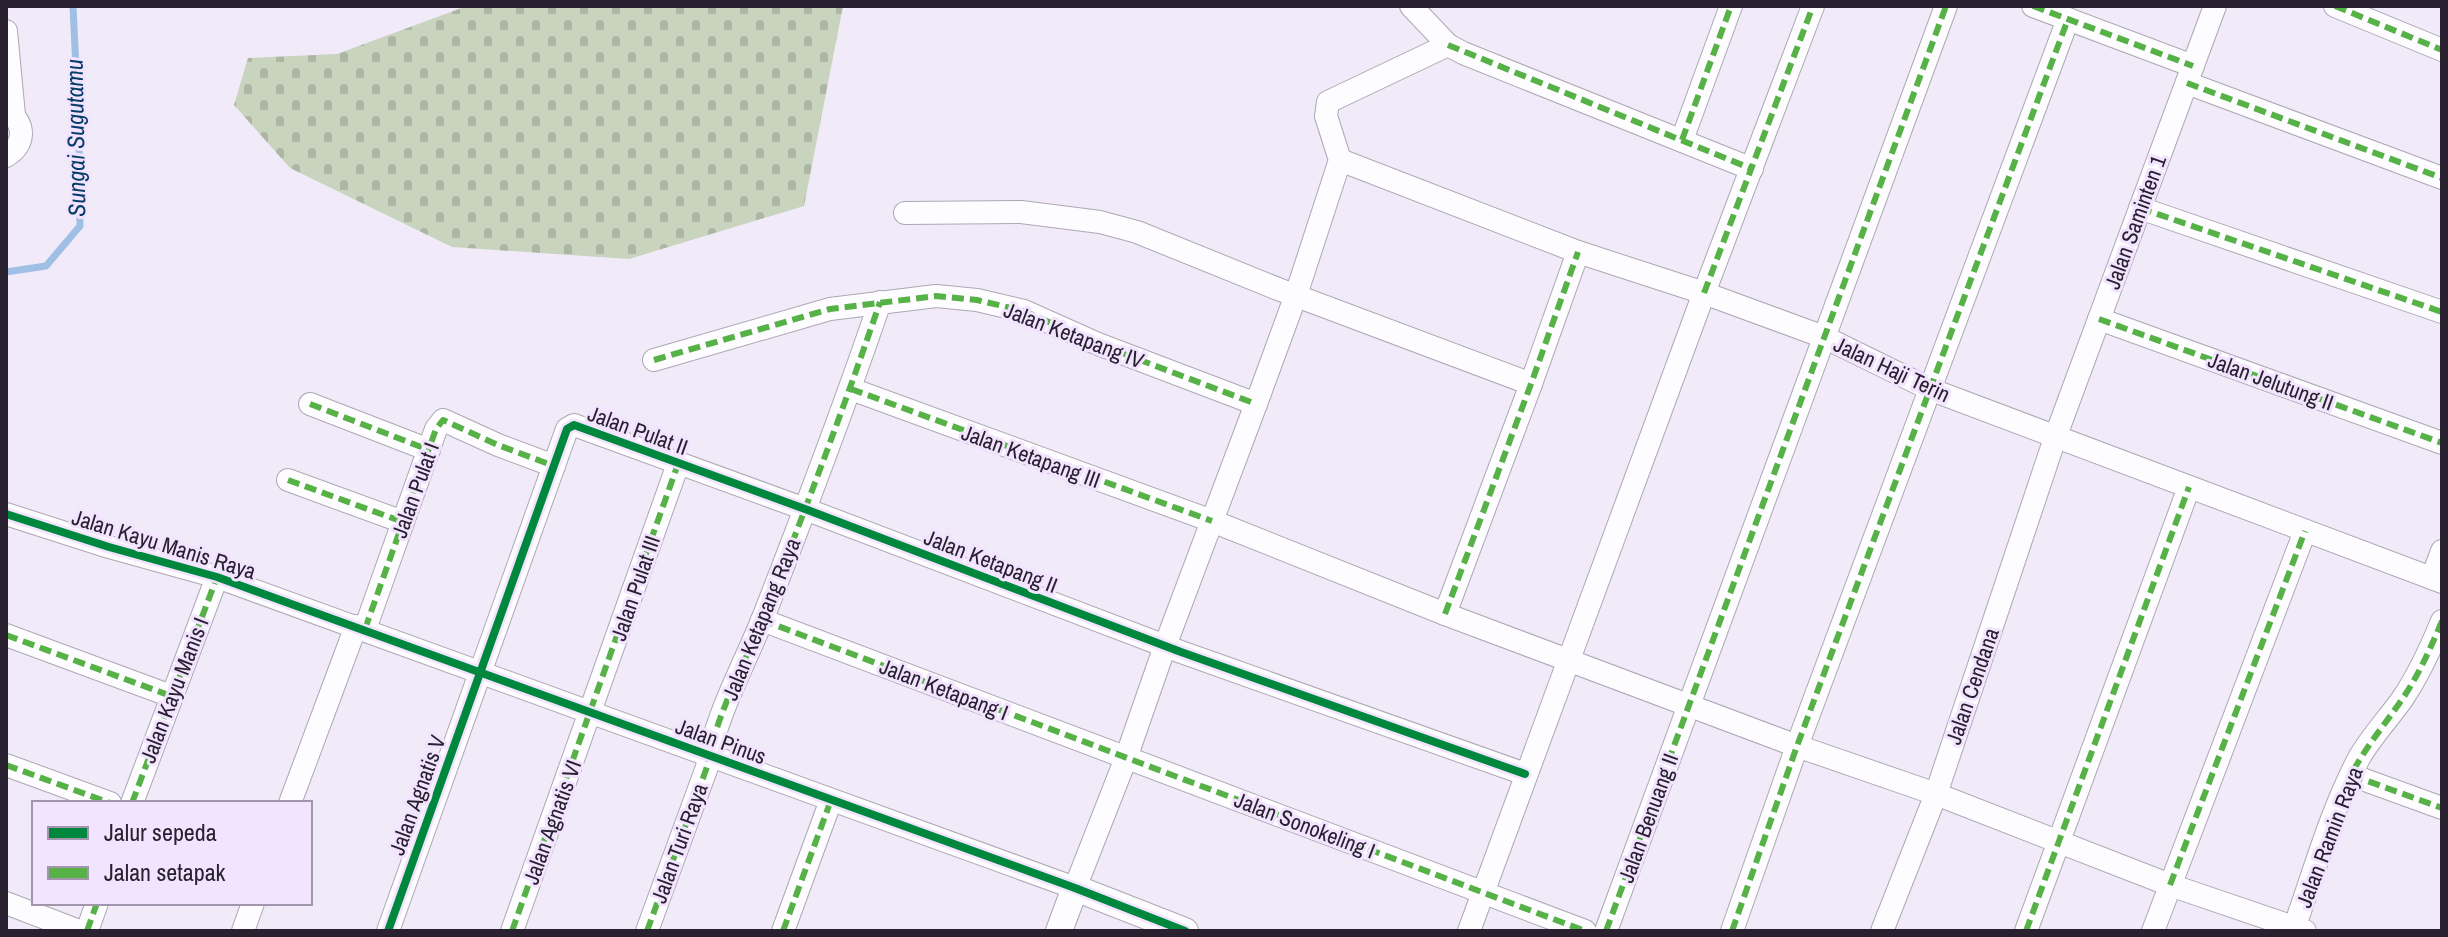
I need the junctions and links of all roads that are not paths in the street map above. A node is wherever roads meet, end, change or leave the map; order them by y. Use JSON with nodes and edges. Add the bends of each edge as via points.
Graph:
{"nodes":[{"id":1,"x":1411,"y":6,"type":"edge"},
{"id":2,"x":1731,"y":6,"type":"edge"},
{"id":3,"x":1813,"y":6,"type":"edge"},
{"id":4,"x":1946,"y":6,"type":"edge"},
{"id":5,"x":2033,"y":6,"type":"edge"},
{"id":6,"x":2215,"y":6,"type":"edge"},
{"id":7,"x":2335,"y":6,"type":"edge"},
{"id":8,"x":2068,"y":19,"type":"junction"},
{"id":9,"x":6,"y":31,"type":"edge"},
{"id":10,"x":1456,"y":49,"type":"junction"},
{"id":11,"x":2442,"y":50,"type":"edge"},
{"id":12,"x":2190,"y":74,"type":"junction"},
{"id":13,"x":10,"y":113,"type":"edge"},
{"id":14,"x":1682,"y":140,"type":"junction"},
{"id":15,"x":1337,"y":152,"type":"junction"},
{"id":16,"x":6,"y":156,"type":"edge"},
{"id":17,"x":1752,"y":169,"type":"junction"},
{"id":18,"x":2442,"y":178,"type":"edge"},
{"id":19,"x":2140,"y":208,"type":"junction"},
{"id":20,"x":905,"y":213,"type":"dead end"},
{"id":21,"x":1578,"y":252,"type":"junction"},
{"id":22,"x":1704,"y":293,"type":"junction"},
{"id":23,"x":1296,"y":295,"type":"junction"},
{"id":24,"x":880,"y":302,"type":"junction"},
{"id":25,"x":2442,"y":312,"type":"edge"},
{"id":26,"x":2099,"y":319,"type":"junction"},
{"id":27,"x":1824,"y":337,"type":"junction"},
{"id":28,"x":654,"y":360,"type":"dead end"},
{"id":29,"x":1531,"y":384,"type":"junction"},
{"id":30,"x":851,"y":389,"type":"junction"},
{"id":31,"x":1932,"y":390,"type":"junction"},
{"id":32,"x":310,"y":404,"type":"dead end"},
{"id":33,"x":1256,"y":404,"type":"junction"},
{"id":34,"x":2055,"y":438,"type":"junction"},
{"id":35,"x":2442,"y":443,"type":"edge"},
{"id":36,"x":429,"y":450,"type":"junction"},
{"id":37,"x":678,"y":464,"type":"junction"},
{"id":38,"x":554,"y":466,"type":"junction"},
{"id":39,"x":288,"y":480,"type":"dead end"},
{"id":40,"x":2189,"y":487,"type":"junction"},
{"id":41,"x":805,"y":509,"type":"junction"},
{"id":42,"x":6,"y":514,"type":"edge"},
{"id":43,"x":1212,"y":521,"type":"junction"},
{"id":44,"x":403,"y":522,"type":"junction"},
{"id":45,"x":2305,"y":531,"type":"junction"},
{"id":46,"x":2442,"y":551,"type":"edge"},
{"id":47,"x":217,"y":577,"type":"junction"},
{"id":48,"x":2437,"y":580,"type":"edge"},
{"id":49,"x":1445,"y":614,"type":"junction"},
{"id":50,"x":762,"y":620,"type":"junction"},
{"id":51,"x":2442,"y":621,"type":"edge"},
{"id":52,"x":360,"y":627,"type":"junction"},
{"id":53,"x":6,"y":635,"type":"edge"},
{"id":54,"x":1165,"y":646,"type":"junction"},
{"id":55,"x":1568,"y":660,"type":"junction"},
{"id":56,"x":481,"y":672,"type":"junction"},
{"id":57,"x":171,"y":696,"type":"junction"},
{"id":58,"x":1690,"y":706,"type":"junction"},
{"id":59,"x":591,"y":712,"type":"junction"},
{"id":60,"x":1797,"y":746,"type":"junction"},
{"id":61,"x":709,"y":755,"type":"junction"},
{"id":62,"x":1126,"y":758,"type":"junction"},
{"id":63,"x":6,"y":765,"type":"edge"},
{"id":64,"x":1525,"y":774,"type":"junction"},
{"id":65,"x":2351,"y":775,"type":"junction"},
{"id":66,"x":1936,"y":794,"type":"junction"},
{"id":67,"x":831,"y":800,"type":"junction"},
{"id":68,"x":105,"y":801,"type":"edge"},
{"id":69,"x":133,"y":801,"type":"edge"},
{"id":70,"x":291,"y":801,"type":"edge"},
{"id":71,"x":2442,"y":808,"type":"edge"},
{"id":72,"x":2057,"y":843,"type":"junction"},
{"id":73,"x":2170,"y":885,"type":"junction"},
{"id":74,"x":1075,"y":888,"type":"junction"},
{"id":75,"x":1484,"y":892,"type":"junction"},
{"id":76,"x":6,"y":903,"type":"edge"},
{"id":77,"x":96,"y":905,"type":"edge"},
{"id":78,"x":252,"y":905,"type":"edge"},
{"id":79,"x":788,"y":930,"type":"edge"},
{"id":80,"x":2298,"y":930,"type":"edge"},
{"id":81,"x":79,"y":931,"type":"edge"},
{"id":82,"x":87,"y":931,"type":"edge"},
{"id":83,"x":243,"y":931,"type":"edge"},
{"id":84,"x":388,"y":931,"type":"edge"},
{"id":85,"x":512,"y":931,"type":"edge"},
{"id":86,"x":647,"y":931,"type":"edge"},
{"id":87,"x":1059,"y":931,"type":"edge"},
{"id":88,"x":1185,"y":931,"type":"edge"},
{"id":89,"x":1469,"y":931,"type":"edge"},
{"id":90,"x":1585,"y":931,"type":"edge"},
{"id":91,"x":1606,"y":931,"type":"edge"},
{"id":92,"x":1732,"y":931,"type":"edge"},
{"id":93,"x":1882,"y":931,"type":"edge"},
{"id":94,"x":2026,"y":931,"type":"edge"},
{"id":95,"x":2153,"y":931,"type":"edge"}],
"edges":[{"from":1,"to":10,"type":"street"},
{"from":2,"to":14,"type":"street"},
{"from":3,"to":17,"type":"street"},
{"from":4,"to":27,"type":"street","name":"Jalan Benuang II"},
{"from":5,"to":8,"type":"street"},
{"from":6,"to":12,"type":"street","name":"Jalan Saminten 1"},
{"from":7,"to":11,"type":"street"},
{"from":8,"to":12,"type":"street"},
{"from":8,"to":31,"type":"street"},
{"from":9,"to":13,"type":"street"},
{"from":10,"to":14,"type":"street"},
{"from":10,"to":15,"type":"street","via":[[1328,102],[1326,116]]},
{"from":12,"to":18,"type":"street"},
{"from":12,"to":19,"type":"street","name":"Jalan Saminten 1"},
{"from":13,"to":16,"type":"street","via":[[22,137]]},
{"from":14,"to":17,"type":"street"},
{"from":15,"to":21,"type":"street","name":"Jalan Haji Terin"},
{"from":15,"to":23,"type":"street"},
{"from":17,"to":22,"type":"street"},
{"from":19,"to":25,"type":"street"},
{"from":19,"to":26,"type":"street","name":"Jalan Saminten 1"},
{"from":20,"to":23,"type":"street","via":[[1021,212],[1100,222]]},
{"from":21,"to":22,"type":"street","name":"Jalan Haji Terin"},
{"from":21,"to":29,"type":"street"},
{"from":22,"to":27,"type":"street","name":"Jalan Haji Terin"},
{"from":22,"to":55,"type":"street"},
{"from":23,"to":29,"type":"street"},
{"from":23,"to":33,"type":"street"},
{"from":24,"to":28,"type":"street","name":"Jalan Ketapang IV","via":[[830,309]]},
{"from":24,"to":30,"type":"street","name":"Jalan Ketapang Raya"},
{"from":24,"to":33,"type":"street","name":"Jalan Ketapang IV","via":[[936,296],[1024,311]]},
{"from":26,"to":34,"type":"street","name":"Jalan Saminten 1"},
{"from":26,"to":35,"type":"street","name":"Jalan Jelutung II"},
{"from":27,"to":31,"type":"street","name":"Jalan Haji Terin"},
{"from":27,"to":58,"type":"street","name":"Jalan Benuang II"},
{"from":29,"to":49,"type":"street"},
{"from":30,"to":41,"type":"street","name":"Jalan Ketapang Raya"},
{"from":30,"to":43,"type":"street","name":"Jalan Ketapang III"},
{"from":31,"to":34,"type":"street","name":"Jalan Haji Terin"},
{"from":31,"to":60,"type":"street"},
{"from":32,"to":36,"type":"street"},
{"from":33,"to":43,"type":"street"},
{"from":34,"to":40,"type":"street","name":"Jalan Haji Terin"},
{"from":34,"to":66,"type":"street","name":"Jalan Cendana"},
{"from":36,"to":38,"type":"street","name":"Jalan Pulat I","via":[[443,420]]},
{"from":36,"to":44,"type":"street","name":"Jalan Pulat I"},
{"from":37,"to":38,"type":"street","name":"Jalan Pulat II","via":[[574,425],[567,429]]},
{"from":37,"to":41,"type":"street","name":"Jalan Pulat II"},
{"from":37,"to":59,"type":"street","name":"Jalan Pulat III"},
{"from":38,"to":56,"type":"street","name":"Jalan Pulat II"},
{"from":39,"to":44,"type":"street"},
{"from":40,"to":45,"type":"street","name":"Jalan Haji Terin"},
{"from":40,"to":72,"type":"street"},
{"from":41,"to":50,"type":"street","name":"Jalan Ketapang Raya"},
{"from":41,"to":54,"type":"street","name":"Jalan Ketapang II"},
{"from":42,"to":47,"type":"street","name":"Jalan Kayu Manis Raya"},
{"from":43,"to":49,"type":"street","name":"Jalan Ketapang III"},
{"from":43,"to":54,"type":"street"},
{"from":44,"to":52,"type":"street","name":"Jalan Pulat I"},
{"from":45,"to":48,"type":"street","name":"Jalan Haji Terin"},
{"from":45,"to":73,"type":"street"},
{"from":46,"to":48,"type":"street"},
{"from":47,"to":52,"type":"street","name":"Jalan Kayu Manis Raya"},
{"from":47,"to":57,"type":"street","name":"Jalan Kayu Manis I"},
{"from":49,"to":55,"type":"street","name":"Jalan Ketapang III"},
{"from":50,"to":61,"type":"street","name":"Jalan Ketapang Raya"},
{"from":50,"to":62,"type":"street","name":"Jalan Ketapang I"},
{"from":51,"to":65,"type":"street","name":"Jalan Ramin Raya","via":[[2422,666]]},
{"from":52,"to":56,"type":"street","name":"Jalan Pinus"},
{"from":52,"to":70,"type":"street","name":"Jalan Pulat I"},
{"from":53,"to":57,"type":"street"},
{"from":54,"to":62,"type":"street"},
{"from":54,"to":64,"type":"street","name":"Jalan Ketapang II"},
{"from":55,"to":58,"type":"street","name":"Jalan Ketapang III"},
{"from":55,"to":64,"type":"street"},
{"from":56,"to":59,"type":"street","name":"Jalan Pinus"},
{"from":56,"to":84,"type":"street","name":"Jalan Agnatis V"},
{"from":57,"to":69,"type":"street","name":"Jalan Kayu Manis I"},
{"from":58,"to":60,"type":"street","name":"Jalan Ketapang III"},
{"from":58,"to":91,"type":"street","name":"Jalan Benuang II"},
{"from":59,"to":61,"type":"street","name":"Jalan Pinus"},
{"from":59,"to":85,"type":"street","name":"Jalan Agnatis VI"},
{"from":60,"to":66,"type":"street","name":"Jalan Ketapang III"},
{"from":60,"to":92,"type":"street"},
{"from":61,"to":67,"type":"street","name":"Jalan Pinus"},
{"from":61,"to":86,"type":"street","name":"Jalan Turi Raya"},
{"from":62,"to":74,"type":"street"},
{"from":62,"to":75,"type":"street","name":"Jalan Sonokeling I"},
{"from":63,"to":68,"type":"street"},
{"from":64,"to":75,"type":"street"},
{"from":65,"to":71,"type":"street"},
{"from":65,"to":80,"type":"street","name":"Jalan Ramin Raya"},
{"from":66,"to":72,"type":"street","name":"Jalan Ketapang III"},
{"from":66,"to":93,"type":"street","name":"Jalan Cendana"},
{"from":67,"to":74,"type":"street","name":"Jalan Pinus"},
{"from":67,"to":79,"type":"street"},
{"from":72,"to":73,"type":"street","name":"Jalan Ketapang III"},
{"from":72,"to":94,"type":"street"},
{"from":73,"to":80,"type":"street","name":"Jalan Ketapang III"},
{"from":73,"to":95,"type":"street"},
{"from":74,"to":87,"type":"street"},
{"from":74,"to":88,"type":"street"},
{"from":75,"to":89,"type":"street"},
{"from":75,"to":90,"type":"street","name":"Jalan Sonokeling I"},
{"from":76,"to":81,"type":"street"},
{"from":77,"to":82,"type":"street"},
{"from":78,"to":83,"type":"street"}]}
